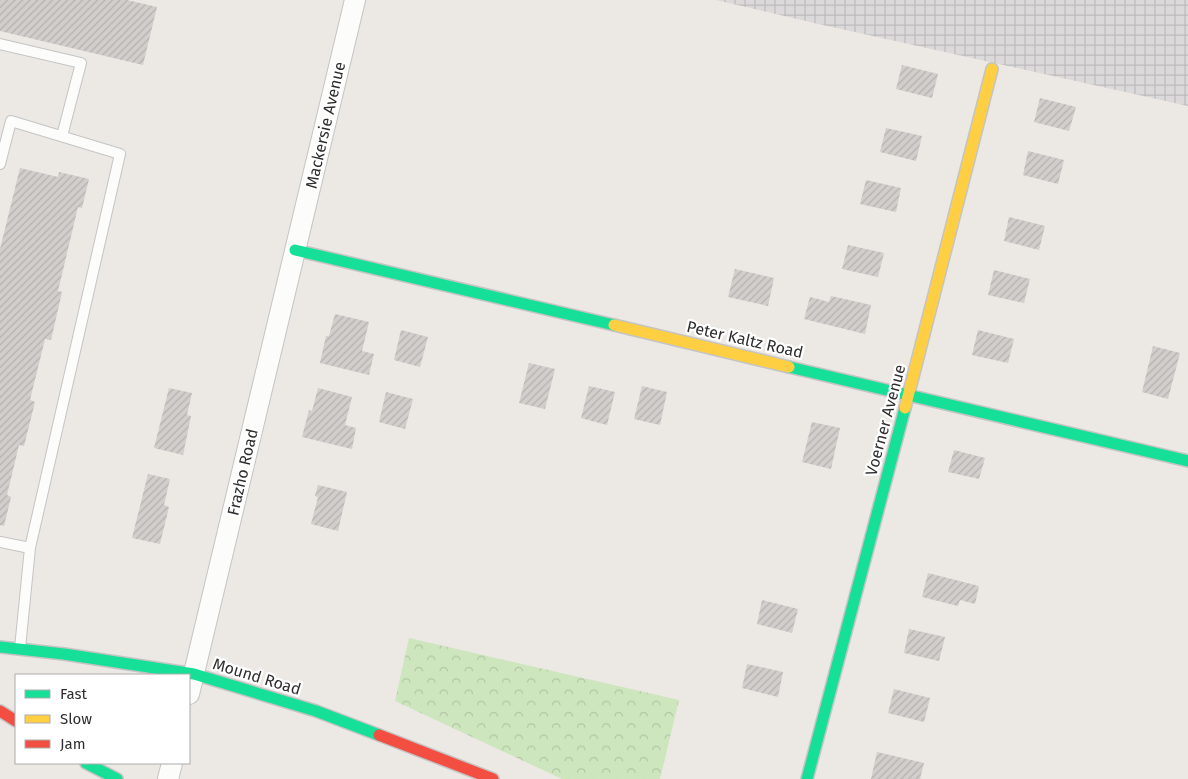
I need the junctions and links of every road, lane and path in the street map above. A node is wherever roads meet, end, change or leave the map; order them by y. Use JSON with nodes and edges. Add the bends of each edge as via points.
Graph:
{"nodes":[{"id":1,"x":355,"y":0,"type":"edge"},
{"id":2,"x":0,"y":44,"type":"edge"},
{"id":3,"x":992,"y":69,"type":"dead end"},
{"id":4,"x":62,"y":136,"type":"junction"},
{"id":5,"x":0,"y":164,"type":"edge"},
{"id":6,"x":295,"y":250,"type":"junction"},
{"id":7,"x":908,"y":394,"type":"junction"},
{"id":8,"x":1188,"y":461,"type":"edge"},
{"id":9,"x":0,"y":542,"type":"edge"},
{"id":10,"x":30,"y":548,"type":"junction"},
{"id":11,"x":0,"y":647,"type":"edge"},
{"id":12,"x":20,"y":649,"type":"junction"},
{"id":13,"x":194,"y":674,"type":"junction"},
{"id":14,"x":190,"y":690,"type":"edge"},
{"id":15,"x":0,"y":711,"type":"edge"},
{"id":16,"x":15,"y":720,"type":"edge"},
{"id":17,"x":88,"y":764,"type":"edge"},
{"id":18,"x":117,"y":779,"type":"edge"},
{"id":19,"x":492,"y":779,"type":"edge"},
{"id":20,"x":807,"y":779,"type":"edge"}],
"edges":[{"from":1,"to":6,"type":"street","name":"Mackersie Avenue"},
{"from":2,"to":4,"type":"lane","via":[[81,63]]},
{"from":3,"to":7,"type":"main road","name":"Voerner Avenue"},
{"from":4,"to":5,"type":"lane","via":[[11,120]]},
{"from":4,"to":10,"type":"lane","via":[[120,154]]},
{"from":6,"to":7,"type":"main road","name":"Peter Kaltz Road"},
{"from":6,"to":13,"type":"street","name":"Frazho Road"},
{"from":7,"to":8,"type":"main road","name":"Peter Kaltz Road"},
{"from":7,"to":20,"type":"main road","name":"Voerner Avenue"},
{"from":9,"to":10,"type":"lane"},
{"from":10,"to":12,"type":"lane"},
{"from":11,"to":12,"type":"main road","name":"Mound Road"},
{"from":12,"to":13,"type":"main road","name":"Mound Road"},
{"from":13,"to":14,"type":"street","name":"Frazho Road"},
{"from":13,"to":19,"type":"main road","name":"Mound Road","via":[[316,711]]},
{"from":15,"to":16,"type":"main road"},
{"from":17,"to":18,"type":"main road"}]}
